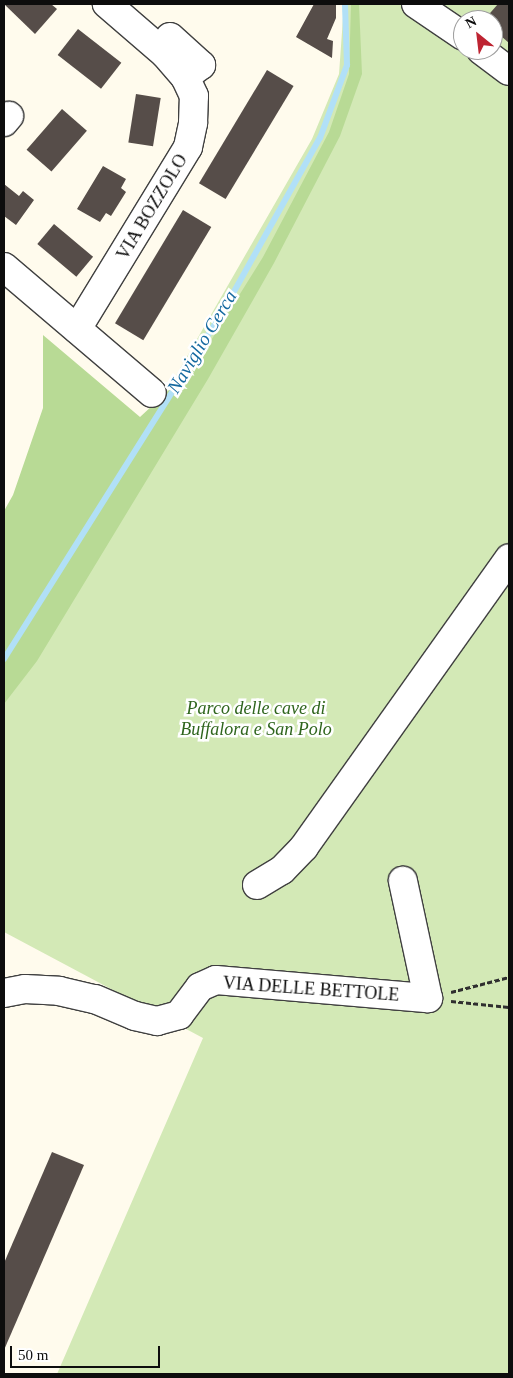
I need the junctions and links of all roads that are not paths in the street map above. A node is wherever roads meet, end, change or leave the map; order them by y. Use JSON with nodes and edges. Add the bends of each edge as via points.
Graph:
{"nodes":[{"id":1,"x":107,"y":4,"type":"edge"},
{"id":2,"x":416,"y":4,"type":"edge"},
{"id":3,"x":453,"y":29,"type":"edge"},
{"id":4,"x":170,"y":37,"type":"dead end"},
{"id":5,"x":494,"y":60,"type":"edge"},
{"id":6,"x":509,"y":71,"type":"edge"},
{"id":7,"x":185,"y":78,"type":"junction"},
{"id":8,"x":4,"y":267,"type":"edge"},
{"id":9,"x":77,"y":329,"type":"junction"},
{"id":10,"x":152,"y":393,"type":"dead end"},
{"id":11,"x":509,"y":559,"type":"edge"},
{"id":12,"x":403,"y":881,"type":"dead end"},
{"id":13,"x":257,"y":885,"type":"dead end"},
{"id":14,"x":4,"y":993,"type":"edge"}],
"edges":[{"from":1,"to":7,"type":"street","name":"VIA BOZZOLO","via":[[165,54]]},
{"from":2,"to":3,"type":"street"},
{"from":4,"to":7,"type":"street","via":[[201,65]]},
{"from":5,"to":6,"type":"street"},
{"from":7,"to":9,"type":"street","name":"VIA BOZZOLO","via":[[194,96],[188,147]]},
{"from":8,"to":9,"type":"street"},
{"from":9,"to":10,"type":"street"},
{"from":11,"to":13,"type":"street","via":[[304,847],[282,870]]},
{"from":12,"to":14,"type":"street","name":"VIA DELLE BETTOLE","via":[[428,998],[216,980],[200,988],[178,1015],[157,1021],[95,999],[58,991],[25,989]]}]}
